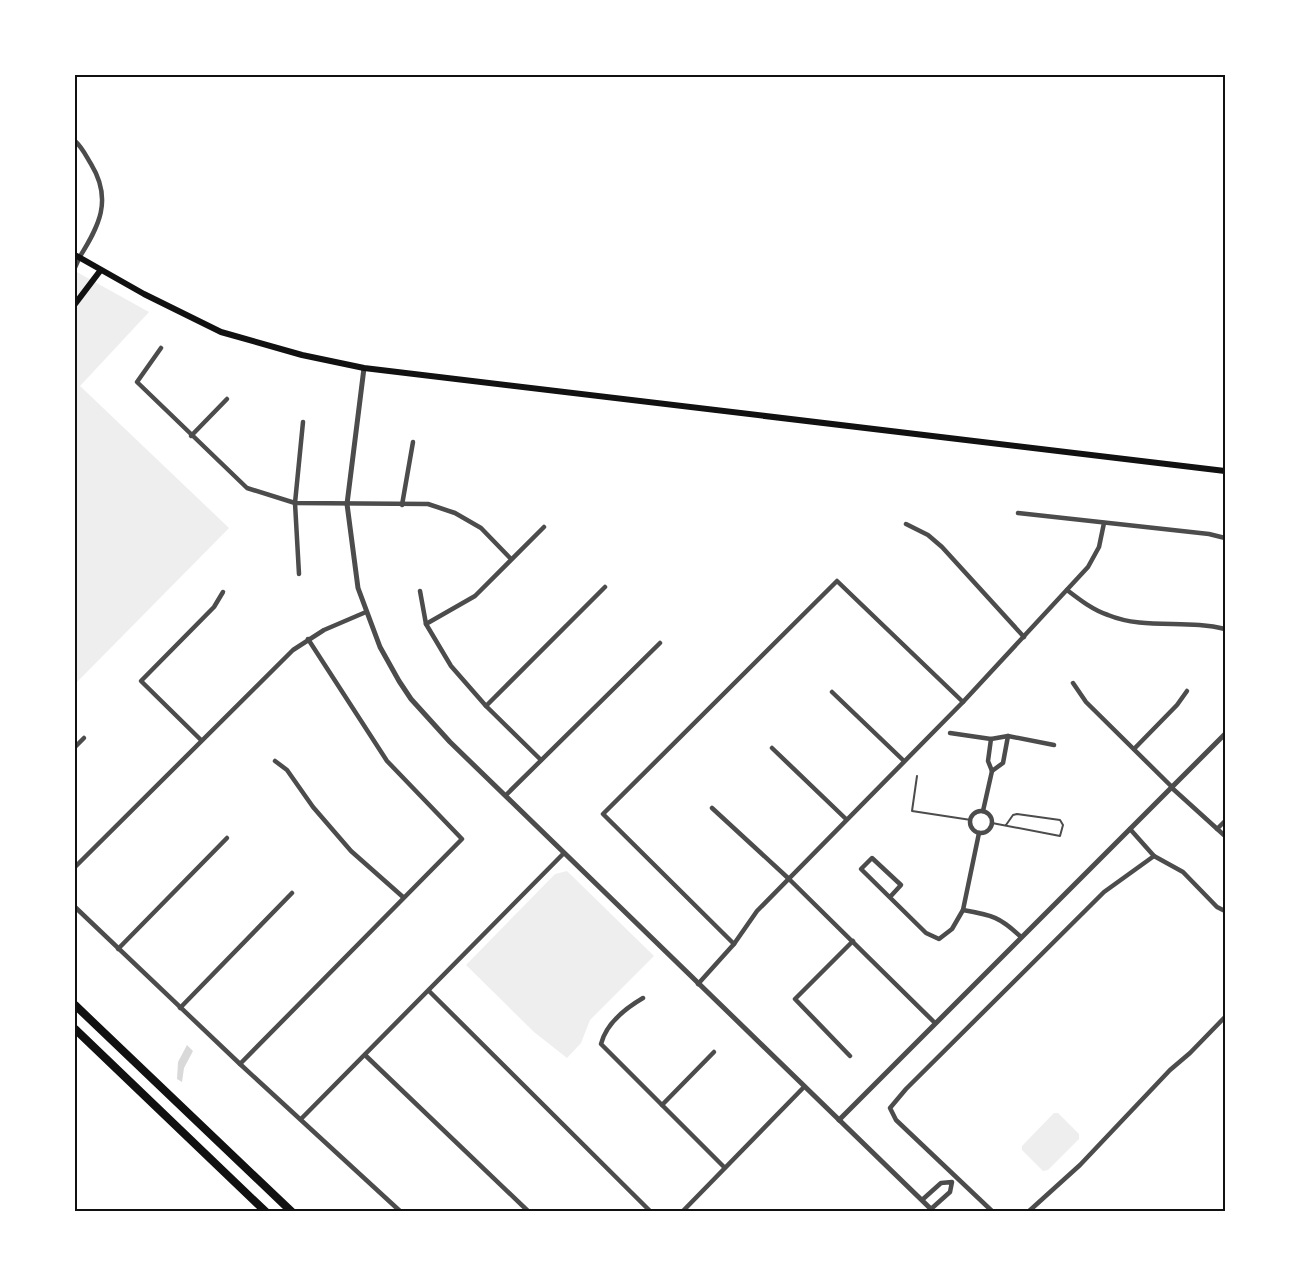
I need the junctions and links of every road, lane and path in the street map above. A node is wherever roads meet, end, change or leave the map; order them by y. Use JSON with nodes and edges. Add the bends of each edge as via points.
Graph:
{"nodes":[{"id":1,"x":75,"y":141,"type":"edge"},
{"id":2,"x":77,"y":257,"type":"edge"},
{"id":3,"x":75,"y":267,"type":"edge"},
{"id":4,"x":100,"y":271,"type":"junction"},
{"id":5,"x":75,"y":304,"type":"edge"},
{"id":6,"x":161,"y":348,"type":"dead end"},
{"id":7,"x":364,"y":368,"type":"junction"},
{"id":8,"x":227,"y":399,"type":"dead end"},
{"id":9,"x":303,"y":422,"type":"dead end"},
{"id":10,"x":191,"y":436,"type":"junction"},
{"id":11,"x":412,"y":442,"type":"dead end"},
{"id":12,"x":1225,"y":471,"type":"edge"},
{"id":13,"x":295,"y":503,"type":"junction"},
{"id":14,"x":347,"y":504,"type":"junction"},
{"id":15,"x":402,"y":505,"type":"junction"},
{"id":16,"x":1018,"y":513,"type":"dead end"},
{"id":17,"x":1104,"y":523,"type":"junction"},
{"id":18,"x":906,"y":524,"type":"dead end"},
{"id":19,"x":544,"y":527,"type":"dead end"},
{"id":20,"x":1225,"y":538,"type":"edge"},
{"id":21,"x":511,"y":559,"type":"junction"},
{"id":22,"x":299,"y":574,"type":"dead end"},
{"id":23,"x":605,"y":587,"type":"dead end"},
{"id":24,"x":1067,"y":590,"type":"junction"},
{"id":25,"x":420,"y":591,"type":"dead end"},
{"id":26,"x":223,"y":592,"type":"dead end"},
{"id":27,"x":366,"y":612,"type":"junction"},
{"id":28,"x":426,"y":624,"type":"junction"},
{"id":29,"x":1225,"y":629,"type":"edge"},
{"id":30,"x":1024,"y":637,"type":"junction"},
{"id":31,"x":308,"y":639,"type":"junction"},
{"id":32,"x":660,"y":643,"type":"dead end"},
{"id":33,"x":1073,"y":684,"type":"dead end"},
{"id":34,"x":1187,"y":691,"type":"dead end"},
{"id":35,"x":832,"y":692,"type":"dead end"},
{"id":36,"x":963,"y":702,"type":"junction"},
{"id":37,"x":486,"y":706,"type":"junction"},
{"id":38,"x":950,"y":733,"type":"dead end"},
{"id":39,"x":1225,"y":734,"type":"edge"},
{"id":40,"x":1008,"y":736,"type":"junction"},
{"id":41,"x":84,"y":738,"type":"dead end"},
{"id":42,"x":991,"y":739,"type":"junction"},
{"id":43,"x":201,"y":740,"type":"junction"},
{"id":44,"x":1054,"y":745,"type":"dead end"},
{"id":45,"x":75,"y":747,"type":"edge"},
{"id":46,"x":772,"y":748,"type":"dead end"},
{"id":47,"x":1134,"y":749,"type":"junction"},
{"id":48,"x":275,"y":760,"type":"dead end"},
{"id":49,"x":541,"y":760,"type":"junction"},
{"id":50,"x":904,"y":761,"type":"junction"},
{"id":51,"x":992,"y":771,"type":"junction"},
{"id":52,"x":916,"y":776,"type":"dead end"},
{"id":53,"x":1172,"y":787,"type":"junction"},
{"id":54,"x":506,"y":795,"type":"junction"},
{"id":55,"x":712,"y":808,"type":"dead end"},
{"id":56,"x":984,"y":812,"type":"junction"},
{"id":57,"x":846,"y":819,"type":"junction"},
{"id":58,"x":970,"y":820,"type":"junction"},
{"id":59,"x":1225,"y":821,"type":"edge"},
{"id":60,"x":992,"y":823,"type":"junction"},
{"id":61,"x":1006,"y":825,"type":"junction"},
{"id":62,"x":1130,"y":829,"type":"junction"},
{"id":63,"x":1217,"y":829,"type":"junction"},
{"id":64,"x":979,"y":833,"type":"junction"},
{"id":65,"x":1225,"y":836,"type":"edge"},
{"id":66,"x":228,"y":838,"type":"dead end"},
{"id":67,"x":564,"y":853,"type":"junction"},
{"id":68,"x":1154,"y":856,"type":"junction"},
{"id":69,"x":75,"y":867,"type":"edge"},
{"id":70,"x":788,"y":878,"type":"junction"},
{"id":71,"x":292,"y":893,"type":"dead end"},
{"id":72,"x":403,"y":897,"type":"junction"},
{"id":73,"x":890,"y":897,"type":"junction"},
{"id":74,"x":75,"y":907,"type":"edge"},
{"id":75,"x":963,"y":910,"type":"junction"},
{"id":76,"x":1225,"y":911,"type":"edge"},
{"id":77,"x":1021,"y":937,"type":"junction"},
{"id":78,"x":853,"y":941,"type":"junction"},
{"id":79,"x":734,"y":944,"type":"junction"},
{"id":80,"x":118,"y":949,"type":"junction"},
{"id":81,"x":698,"y":984,"type":"junction"},
{"id":82,"x":429,"y":991,"type":"junction"},
{"id":83,"x":644,"y":998,"type":"dead end"},
{"id":84,"x":75,"y":1005,"type":"edge"},
{"id":85,"x":180,"y":1008,"type":"junction"},
{"id":86,"x":1225,"y":1017,"type":"edge"},
{"id":87,"x":935,"y":1023,"type":"junction"},
{"id":88,"x":75,"y":1029,"type":"edge"},
{"id":89,"x":714,"y":1052,"type":"dead end"},
{"id":90,"x":365,"y":1055,"type":"junction"},
{"id":91,"x":850,"y":1056,"type":"dead end"},
{"id":92,"x":240,"y":1064,"type":"junction"},
{"id":93,"x":804,"y":1087,"type":"junction"},
{"id":94,"x":662,"y":1105,"type":"junction"},
{"id":95,"x":301,"y":1119,"type":"junction"},
{"id":96,"x":838,"y":1120,"type":"junction"},
{"id":97,"x":724,"y":1167,"type":"junction"},
{"id":98,"x":954,"y":1180,"type":"junction"},
{"id":99,"x":922,"y":1200,"type":"junction"},
{"id":100,"x":933,"y":1211,"type":"edge"},
{"id":101,"x":266,"y":1212,"type":"edge"},
{"id":102,"x":292,"y":1212,"type":"edge"},
{"id":103,"x":401,"y":1212,"type":"edge"},
{"id":104,"x":529,"y":1212,"type":"edge"},
{"id":105,"x":651,"y":1212,"type":"edge"},
{"id":106,"x":682,"y":1212,"type":"edge"},
{"id":107,"x":993,"y":1212,"type":"edge"},
{"id":108,"x":1028,"y":1212,"type":"edge"}],
"edges":[{"from":1,"to":2,"type":"street","via":[[99,178],[103,207],[96,231]]},
{"from":2,"to":3,"type":"street"},
{"from":2,"to":4,"type":"main road"},
{"from":4,"to":5,"type":"main road"},
{"from":4,"to":7,"type":"main road","via":[[221,332]]},
{"from":6,"to":10,"type":"street","via":[[137,382]]},
{"from":7,"to":12,"type":"main road"},
{"from":7,"to":14,"type":"street"},
{"from":8,"to":10,"type":"street"},
{"from":9,"to":13,"type":"street"},
{"from":10,"to":13,"type":"street","via":[[247,488]]},
{"from":11,"to":15,"type":"street"},
{"from":13,"to":14,"type":"street"},
{"from":13,"to":22,"type":"street"},
{"from":14,"to":15,"type":"street"},
{"from":14,"to":27,"type":"street","via":[[353,562]]},
{"from":15,"to":21,"type":"street","via":[[428,504],[455,513],[481,528]]},
{"from":16,"to":17,"type":"street"},
{"from":17,"to":20,"type":"street"},
{"from":17,"to":24,"type":"street","via":[[1099,547],[1088,567]]},
{"from":18,"to":30,"type":"street","via":[[942,547]]},
{"from":19,"to":21,"type":"street"},
{"from":21,"to":28,"type":"street","via":[[475,596]]},
{"from":23,"to":37,"type":"street"},
{"from":24,"to":29,"type":"street","via":[[1109,616]]},
{"from":24,"to":30,"type":"street"},
{"from":25,"to":28,"type":"street"},
{"from":26,"to":43,"type":"street","via":[[214,607],[141,681]]},
{"from":27,"to":31,"type":"street"},
{"from":27,"to":54,"type":"street","via":[[380,647],[411,699]]},
{"from":28,"to":37,"type":"street","via":[[451,666]]},
{"from":30,"to":36,"type":"street"},
{"from":31,"to":43,"type":"street"},
{"from":31,"to":72,"type":"street","via":[[387,761],[462,839]]},
{"from":32,"to":49,"type":"street"},
{"from":33,"to":47,"type":"street"},
{"from":34,"to":47,"type":"street"},
{"from":35,"to":50,"type":"street"},
{"from":36,"to":50,"type":"street"},
{"from":36,"to":79,"type":"street","via":[[837,581],[603,814]]},
{"from":37,"to":49,"type":"street"},
{"from":38,"to":42,"type":"street"},
{"from":39,"to":53,"type":"street"},
{"from":40,"to":42,"type":"street"},
{"from":40,"to":44,"type":"street"},
{"from":40,"to":51,"type":"street","via":[[1003,763]]},
{"from":41,"to":45,"type":"street"},
{"from":42,"to":51,"type":"street","via":[[988,761]]},
{"from":43,"to":69,"type":"street"},
{"from":46,"to":57,"type":"street"},
{"from":47,"to":53,"type":"street"},
{"from":48,"to":72,"type":"street","via":[[351,851]]},
{"from":49,"to":54,"type":"street"},
{"from":50,"to":57,"type":"street"},
{"from":51,"to":56,"type":"street"},
{"from":52,"to":58,"type":"lane","via":[[912,811]]},
{"from":53,"to":62,"type":"street"},
{"from":53,"to":63,"type":"street"},
{"from":54,"to":67,"type":"street"},
{"from":55,"to":70,"type":"street"},
{"from":56,"to":58,"type":"street","via":[[974,814]]},
{"from":56,"to":60,"type":"street"},
{"from":57,"to":70,"type":"street"},
{"from":58,"to":64,"type":"street"},
{"from":59,"to":63,"type":"street"},
{"from":60,"to":61,"type":"lane"},
{"from":60,"to":64,"type":"street","via":[[989,830]]},
{"from":61,"to":61,"type":"lane","via":[[1060,836],[1063,825],[1060,820],[1017,814]]},
{"from":62,"to":68,"type":"street"},
{"from":62,"to":77,"type":"street"},
{"from":63,"to":65,"type":"street"},
{"from":64,"to":75,"type":"street"},
{"from":66,"to":80,"type":"street"},
{"from":67,"to":81,"type":"street"},
{"from":67,"to":82,"type":"street"},
{"from":68,"to":76,"type":"street","via":[[1183,872]]},
{"from":68,"to":98,"type":"street","via":[[1104,892],[890,1108],[896,1120]]},
{"from":70,"to":78,"type":"street"},
{"from":70,"to":79,"type":"street","via":[[757,911]]},
{"from":71,"to":85,"type":"street"},
{"from":72,"to":92,"type":"street"},
{"from":73,"to":73,"type":"street","via":[[861,869],[872,858],[901,885]]},
{"from":73,"to":75,"type":"street","via":[[926,933],[939,939],[952,929]]},
{"from":74,"to":80,"type":"street"},
{"from":75,"to":77,"type":"street","via":[[1004,921]]},
{"from":77,"to":87,"type":"street"},
{"from":78,"to":87,"type":"street"},
{"from":78,"to":91,"type":"street","via":[[795,999]]},
{"from":79,"to":81,"type":"street"},
{"from":80,"to":85,"type":"street"},
{"from":81,"to":93,"type":"street"},
{"from":82,"to":90,"type":"street"},
{"from":82,"to":105,"type":"street"},
{"from":83,"to":94,"type":"street","via":[[604,1032],[601,1044]]},
{"from":84,"to":102,"type":"highway"},
{"from":85,"to":92,"type":"street"},
{"from":86,"to":108,"type":"street","via":[[1080,1165]]},
{"from":87,"to":96,"type":"street"},
{"from":88,"to":101,"type":"highway"},
{"from":89,"to":94,"type":"street"},
{"from":90,"to":95,"type":"street"},
{"from":90,"to":104,"type":"street"},
{"from":92,"to":95,"type":"street"},
{"from":93,"to":96,"type":"street"},
{"from":93,"to":97,"type":"street"},
{"from":94,"to":97,"type":"street"},
{"from":95,"to":103,"type":"street"},
{"from":96,"to":99,"type":"street"},
{"from":97,"to":106,"type":"street"},
{"from":98,"to":99,"type":"street","via":[[941,1183]]},
{"from":98,"to":100,"type":"street","via":[[950,1192]]},
{"from":98,"to":107,"type":"street"},
{"from":99,"to":100,"type":"street"}]}
